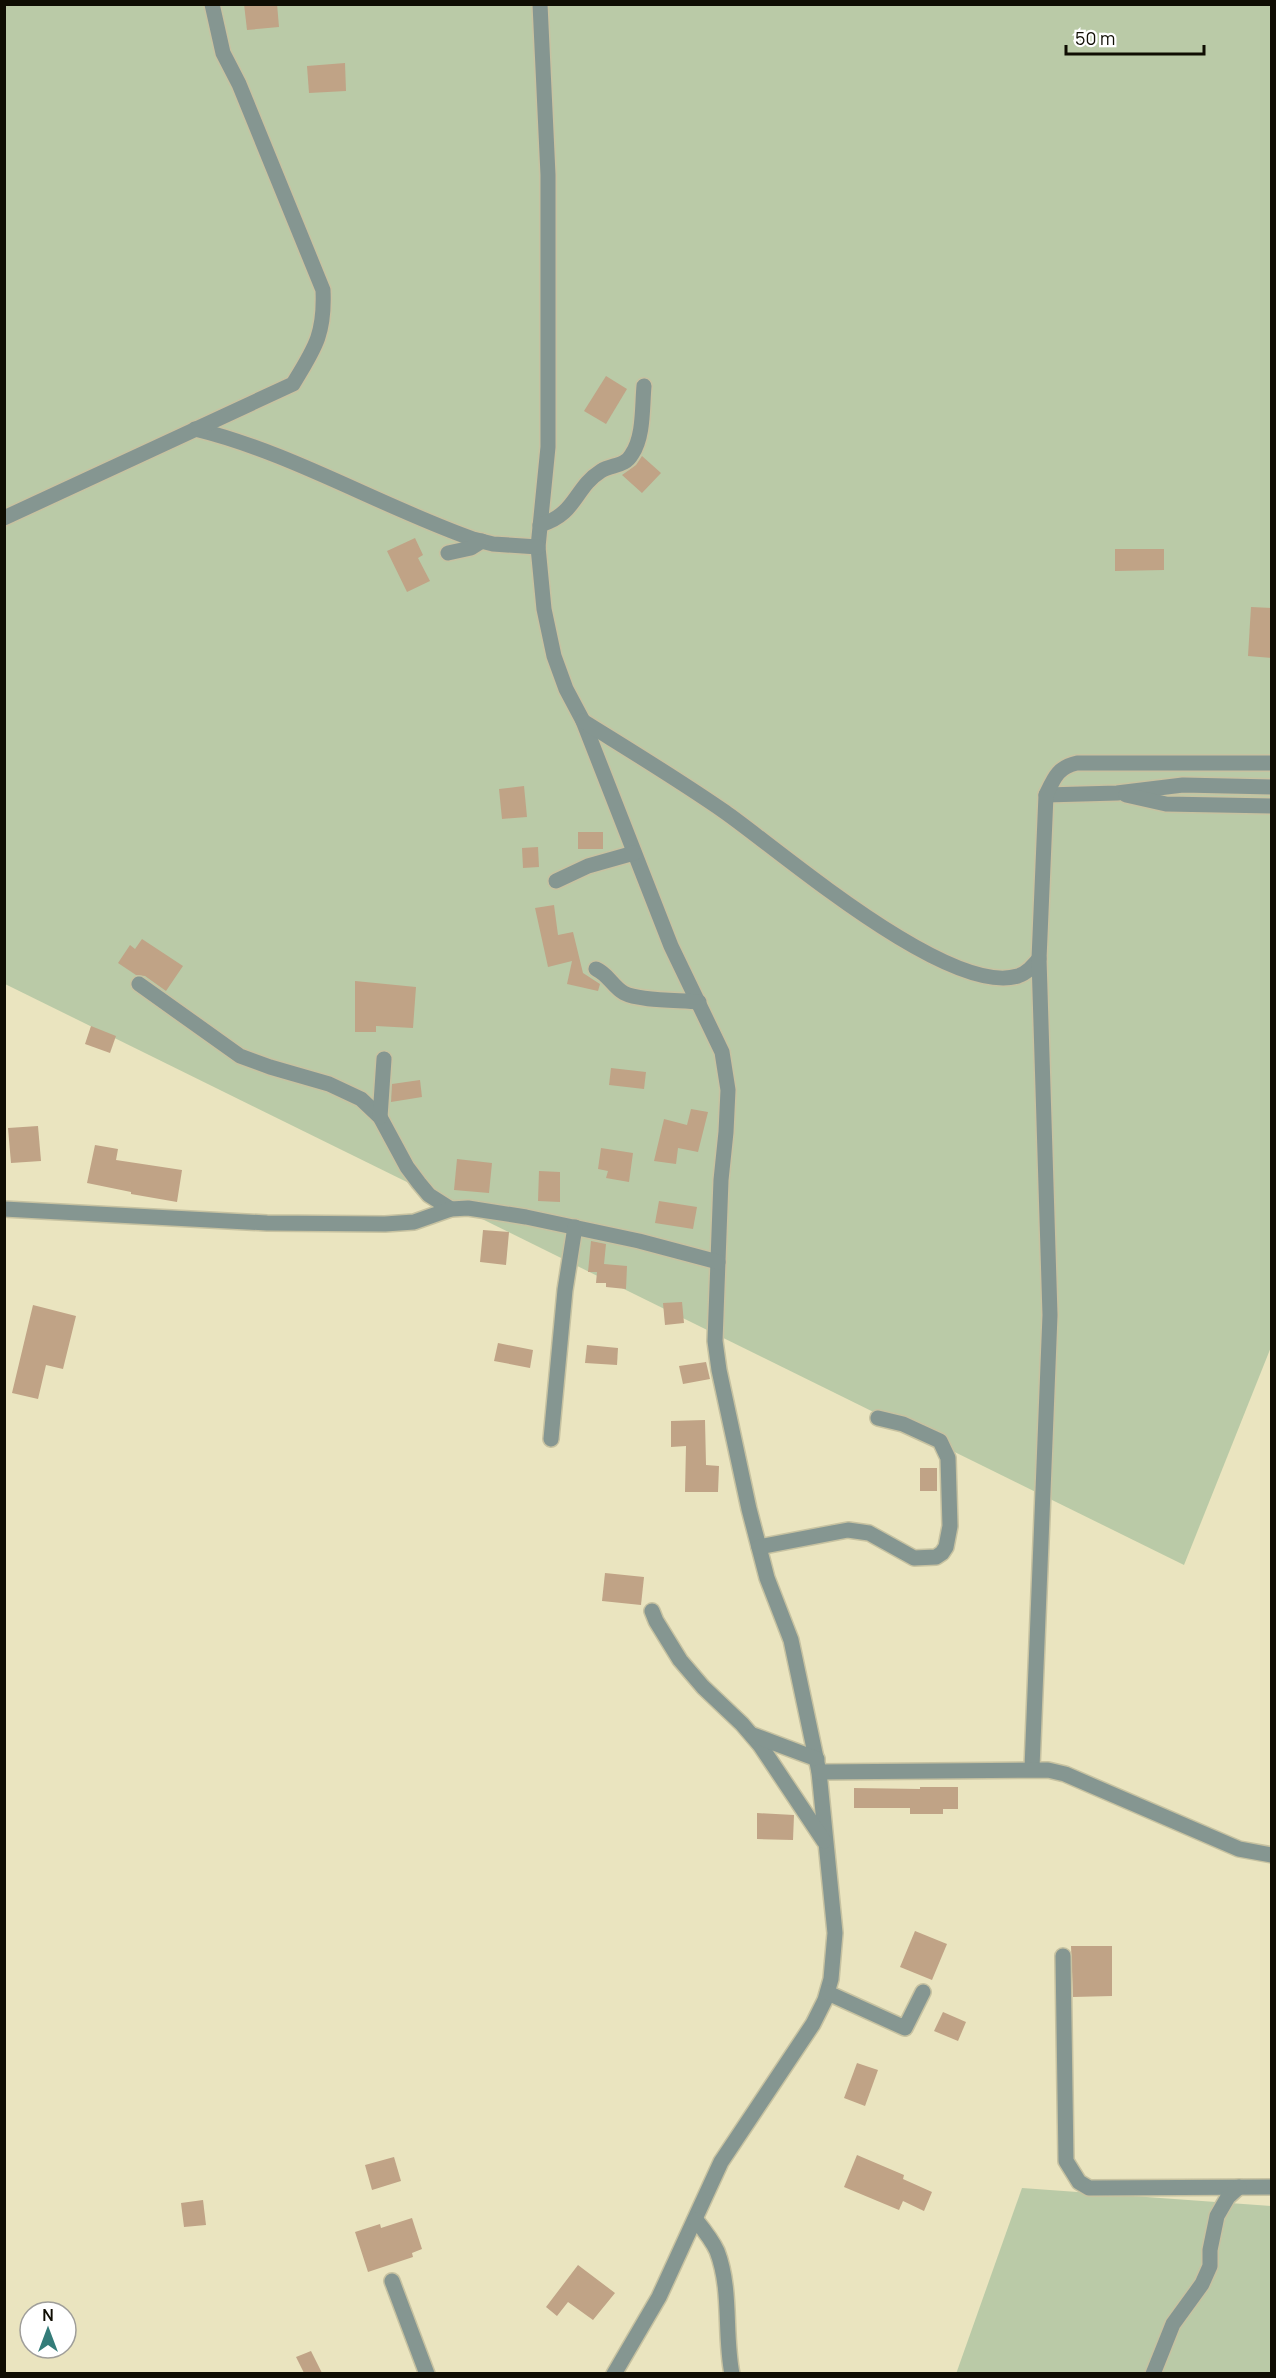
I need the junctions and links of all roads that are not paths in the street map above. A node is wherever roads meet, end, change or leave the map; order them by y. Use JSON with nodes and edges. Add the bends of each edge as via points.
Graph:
{"nodes":[{"id":1,"x":212,"y":4,"type":"edge"},
{"id":2,"x":540,"y":4,"type":"edge"},
{"id":3,"x":644,"y":386,"type":"dead end"},
{"id":4,"x":195,"y":429,"type":"junction"},
{"id":5,"x":4,"y":518,"type":"edge"},
{"id":6,"x":540,"y":525,"type":"junction"},
{"id":7,"x":482,"y":541,"type":"junction"},
{"id":8,"x":538,"y":547,"type":"junction"},
{"id":9,"x":448,"y":552,"type":"dead end"},
{"id":10,"x":583,"y":721,"type":"junction"},
{"id":11,"x":1272,"y":763,"type":"edge"},
{"id":12,"x":1272,"y":787,"type":"edge"},
{"id":13,"x":1117,"y":793,"type":"junction"},
{"id":14,"x":1046,"y":795,"type":"junction"},
{"id":15,"x":1272,"y":806,"type":"edge"},
{"id":16,"x":634,"y":853,"type":"junction"},
{"id":17,"x":556,"y":881,"type":"dead end"},
{"id":18,"x":1039,"y":959,"type":"junction"},
{"id":19,"x":596,"y":969,"type":"dead end"},
{"id":20,"x":139,"y":984,"type":"dead end"},
{"id":21,"x":699,"y":1002,"type":"junction"},
{"id":22,"x":384,"y":1059,"type":"dead end"},
{"id":23,"x":380,"y":1118,"type":"junction"},
{"id":24,"x":4,"y":1209,"type":"edge"},
{"id":25,"x":451,"y":1209,"type":"junction"},
{"id":26,"x":575,"y":1227,"type":"junction"},
{"id":27,"x":718,"y":1262,"type":"junction"},
{"id":28,"x":878,"y":1418,"type":"dead end"},
{"id":29,"x":550,"y":1439,"type":"dead end"},
{"id":30,"x":759,"y":1547,"type":"junction"},
{"id":31,"x":652,"y":1611,"type":"dead end"},
{"id":32,"x":753,"y":1735,"type":"junction"},
{"id":33,"x":818,"y":1765,"type":"junction"},
{"id":34,"x":1032,"y":1768,"type":"junction"},
{"id":35,"x":826,"y":1843,"type":"junction"},
{"id":36,"x":1272,"y":1855,"type":"edge"},
{"id":37,"x":1063,"y":1956,"type":"dead end"},
{"id":38,"x":923,"y":1992,"type":"dead end"},
{"id":39,"x":828,"y":1993,"type":"junction"},
{"id":40,"x":1239,"y":2187,"type":"junction"},
{"id":41,"x":1272,"y":2187,"type":"edge"},
{"id":42,"x":696,"y":2220,"type":"junction"},
{"id":43,"x":392,"y":2281,"type":"dead end"},
{"id":44,"x":427,"y":2373,"type":"edge"},
{"id":45,"x":614,"y":2373,"type":"edge"},
{"id":46,"x":732,"y":2373,"type":"edge"},
{"id":47,"x":1153,"y":2373,"type":"edge"}],
"edges":[{"from":1,"to":4,"type":"street","via":[[223,53],[323,290],[324,317],[314,350],[293,384]]},
{"from":2,"to":6,"type":"street","via":[[548,175],[548,447]]},
{"from":3,"to":6,"type":"street","via":[[640,428],[632,455],[620,465],[602,470],[561,517]]},
{"from":4,"to":5,"type":"street"},
{"from":4,"to":7,"type":"street","via":[[267,453]]},
{"from":6,"to":8,"type":"street"},
{"from":7,"to":8,"type":"street"},
{"from":7,"to":9,"type":"street","via":[[471,548]]},
{"from":8,"to":10,"type":"street","via":[[544,609],[554,656]]},
{"from":10,"to":16,"type":"street"},
{"from":10,"to":18,"type":"street","via":[[702,796],[871,920],[922,951],[963,970],[995,978],[1019,976]]},
{"from":11,"to":14,"type":"street","via":[[1077,763],[1057,772]]},
{"from":12,"to":13,"type":"street","via":[[1183,785]]},
{"from":13,"to":14,"type":"street"},
{"from":13,"to":15,"type":"street","via":[[1167,804]]},
{"from":14,"to":18,"type":"street"},
{"from":16,"to":17,"type":"street","via":[[588,866]]},
{"from":16,"to":21,"type":"street","via":[[671,946]]},
{"from":18,"to":34,"type":"street","via":[[1050,1315]]},
{"from":19,"to":21,"type":"street","via":[[626,994]]},
{"from":20,"to":23,"type":"street","via":[[240,1056],[348,1091]]},
{"from":21,"to":27,"type":"street","via":[[722,1052],[728,1090]]},
{"from":22,"to":23,"type":"street"},
{"from":23,"to":25,"type":"street","via":[[407,1167],[429,1194]]},
{"from":24,"to":25,"type":"street","via":[[331,1224],[414,1222]]},
{"from":25,"to":26,"type":"street","via":[[486,1210]]},
{"from":26,"to":27,"type":"street"},
{"from":26,"to":29,"type":"street","via":[[564,1290]]},
{"from":27,"to":30,"type":"street","via":[[715,1341],[719,1370]]},
{"from":28,"to":30,"type":"street","via":[[903,1424],[940,1441],[948,1458],[950,1527],[942,1553],[914,1558],[869,1533],[849,1530]]},
{"from":30,"to":33,"type":"street","via":[[791,1640]]},
{"from":31,"to":32,"type":"street","via":[[680,1660]]},
{"from":32,"to":33,"type":"street"},
{"from":32,"to":35,"type":"street"},
{"from":33,"to":34,"type":"street"},
{"from":33,"to":35,"type":"street"},
{"from":34,"to":36,"type":"street","via":[[1065,1774],[1239,1849]]},
{"from":35,"to":39,"type":"street","via":[[835,1933]]},
{"from":37,"to":40,"type":"street","via":[[1066,2161],[1071,2172],[1089,2188]]},
{"from":38,"to":39,"type":"street","via":[[905,2028]]},
{"from":39,"to":42,"type":"street","via":[[813,2024],[721,2162]]},
{"from":40,"to":41,"type":"street"},
{"from":40,"to":47,"type":"street","via":[[1217,2216],[1210,2266],[1173,2324]]},
{"from":42,"to":45,"type":"street","via":[[659,2297]]},
{"from":42,"to":46,"type":"street","via":[[721,2265]]},
{"from":43,"to":44,"type":"street"}]}
